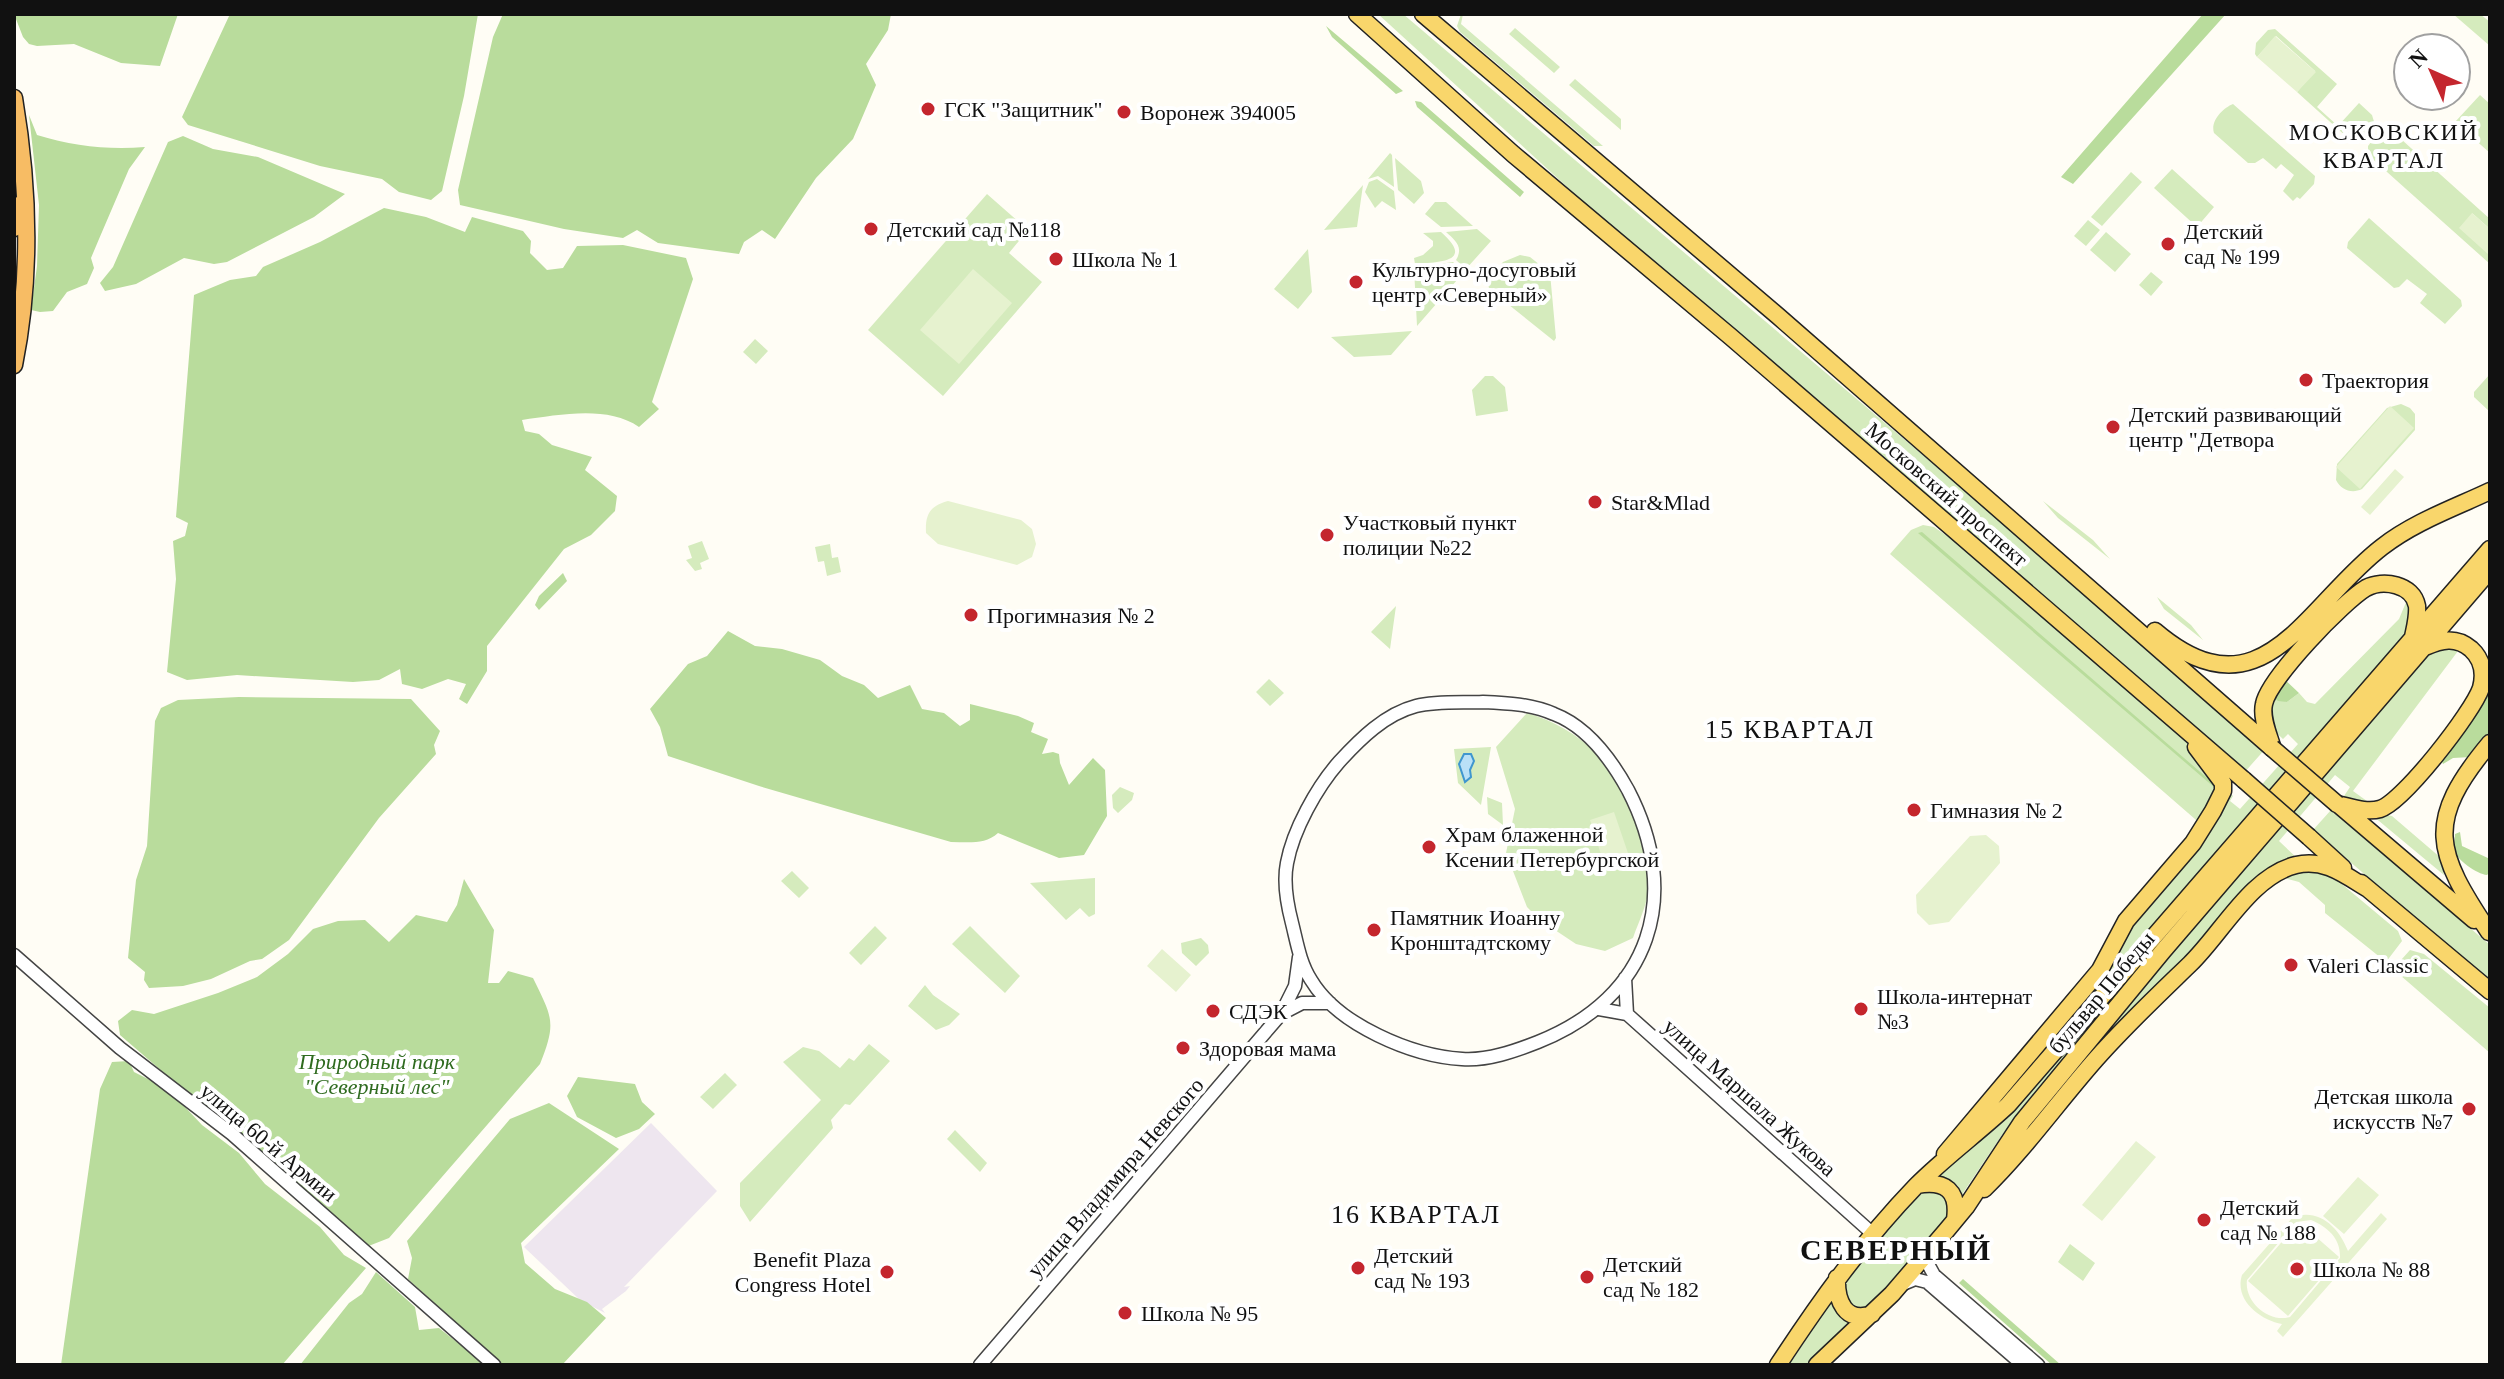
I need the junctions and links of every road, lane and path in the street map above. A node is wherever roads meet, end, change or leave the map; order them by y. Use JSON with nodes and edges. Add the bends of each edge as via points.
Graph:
{"nodes":[{"id":1,"x":1357,"y":14,"type":"edge"},
{"id":2,"x":1365,"y":14,"type":"edge"},
{"id":3,"x":1423,"y":14,"type":"edge"},
{"id":4,"x":1376,"y":30,"type":"junction"},
{"id":5,"x":14,"y":98,"type":"edge"},
{"id":6,"x":14,"y":205,"type":"edge"},
{"id":7,"x":14,"y":228,"type":"edge"},
{"id":8,"x":16,"y":335,"type":"edge"},
{"id":9,"x":14,"y":365,"type":"edge"},
{"id":10,"x":2490,"y":491,"type":"edge"},
{"id":11,"x":2490,"y":549,"type":"edge"},
{"id":12,"x":2066,"y":567,"type":"junction"},
{"id":13,"x":2490,"y":570,"type":"edge"},
{"id":14,"x":2418,"y":643,"type":"junction"},
{"id":15,"x":2188,"y":730,"type":"junction"},
{"id":16,"x":2490,"y":743,"type":"edge"},
{"id":17,"x":2272,"y":748,"type":"junction"},
{"id":18,"x":2337,"y":804,"type":"junction"},
{"id":19,"x":2368,"y":889,"type":"junction"},
{"id":20,"x":2489,"y":933,"type":"edge"},
{"id":21,"x":1299,"y":954,"type":"junction"},
{"id":22,"x":14,"y":955,"type":"edge"},
{"id":23,"x":1625,"y":978,"type":"junction"},
{"id":24,"x":2490,"y":991,"type":"edge"},
{"id":25,"x":1330,"y":1003,"type":"junction"},
{"id":26,"x":1599,"y":1009,"type":"junction"},
{"id":27,"x":1281,"y":1014,"type":"junction"},
{"id":28,"x":1627,"y":1014,"type":"junction"},
{"id":29,"x":1932,"y":1171,"type":"junction"},
{"id":30,"x":1917,"y":1185,"type":"junction"},
{"id":31,"x":1966,"y":1207,"type":"junction"},
{"id":32,"x":1955,"y":1221,"type":"junction"},
{"id":33,"x":1873,"y":1234,"type":"junction"},
{"id":34,"x":1930,"y":1249,"type":"junction"},
{"id":35,"x":1837,"y":1278,"type":"junction"},
{"id":36,"x":1900,"y":1285,"type":"junction"},
{"id":37,"x":1872,"y":1314,"type":"junction"},
{"id":38,"x":494,"y":1365,"type":"edge"},
{"id":39,"x":980,"y":1365,"type":"edge"},
{"id":40,"x":1778,"y":1365,"type":"edge"},
{"id":41,"x":1817,"y":1365,"type":"edge"},
{"id":42,"x":2023,"y":1365,"type":"edge"},
{"id":43,"x":2038,"y":1365,"type":"edge"}],
"edges":[{"from":1,"to":4,"type":"main road","name":"Московский проспект"},
{"from":2,"to":4,"type":"main road","name":"Московский проспект"},
{"from":3,"to":12,"type":"main road","name":"Московский проспект"},
{"from":4,"to":15,"type":"main road","name":"Московский проспект","via":[[1523,163]]},
{"from":5,"to":8,"type":"highway","via":[[28,208]]},
{"from":6,"to":7,"type":"highway"},
{"from":8,"to":9,"type":"highway"},
{"from":10,"to":12,"type":"main road","via":[[2381,548],[2276,649],[2242,665],[2214,663],[2181,650],[2109,593]]},
{"from":11,"to":14,"type":"main road"},
{"from":12,"to":17,"type":"main road","name":"Московский проспект"},
{"from":13,"to":14,"type":"main road"},
{"from":14,"to":17,"type":"main road","via":[[2412,596],[2392,583],[2368,587],[2270,688],[2263,711]]},
{"from":14,"to":18,"type":"main road","via":[[2446,640],[2470,648],[2481,663],[2478,695],[2391,803],[2367,811]]},
{"from":14,"to":29,"type":"main road","name":"бульвар Победы","via":[[2306,761],[2008,1105]]},
{"from":14,"to":31,"type":"main road","name":"бульвар Победы","via":[[2022,1122]]},
{"from":15,"to":19,"type":"main road","name":"Московский проспект","bridge":true},
{"from":15,"to":29,"type":"main road","via":[[2200,756],[2223,783],[2213,811],[2193,843],[2126,921],[2100,970]]},
{"from":16,"to":20,"type":"main road","via":[[2451,798],[2444,828],[2450,868]]},
{"from":17,"to":18,"type":"main road","name":"Московский проспект","bridge":true},
{"from":18,"to":20,"type":"main road","name":"Московский проспект"},
{"from":19,"to":24,"type":"main road","name":"Московский проспект"},
{"from":19,"to":31,"type":"main road","via":[[2313,862],[2266,879],[2126,1026]]},
{"from":21,"to":23,"type":"street","name":"улица Владимира Невского","via":[[1286,897],[1286,865],[1311,803],[1330,773],[1374,728],[1416,706],[1506,703],[1556,714],[1587,734],[1622,779],[1639,812],[1655,871],[1655,906],[1646,941]]},
{"from":21,"to":25,"type":"street","name":"улица Владимира Невского","via":[[1313,984]]},
{"from":21,"to":27,"type":"street","name":"улица Владимира Невского","via":[[1295,986]]},
{"from":22,"to":38,"type":"street","name":"улица 60-й Армии","via":[[120,1048],[232,1134]]},
{"from":23,"to":26,"type":"street","name":"улица Владимира Невского"},
{"from":23,"to":28,"type":"street"},
{"from":25,"to":26,"type":"street","name":"улица Владимира Невского","via":[[1413,1050],[1465,1060],[1524,1047]]},
{"from":25,"to":27,"type":"street","via":[[1302,1003]]},
{"from":26,"to":28,"type":"street"},
{"from":27,"to":39,"type":"street","name":"улица Владимира Невского"},
{"from":28,"to":33,"type":"street","name":"улица Маршала Жукова"},
{"from":29,"to":30,"type":"main road","name":"бульвар Победы"},
{"from":30,"to":32,"type":"main road","via":[[1946,1188],[1957,1205]]},
{"from":30,"to":33,"type":"main road","name":"бульвар Победы"},
{"from":31,"to":32,"type":"main road","name":"бульвар Победы"},
{"from":32,"to":34,"type":"main road","name":"бульвар Победы"},
{"from":33,"to":35,"type":"main road","name":"бульвар Победы"},
{"from":34,"to":36,"type":"main road","name":"бульвар Победы"},
{"from":34,"to":43,"type":"street","via":[[1928,1264],[1934,1275]]},
{"from":35,"to":37,"type":"main road","via":[[1841,1305],[1862,1318]]},
{"from":35,"to":40,"type":"main road","name":"бульвар Победы"},
{"from":36,"to":37,"type":"main road","name":"бульвар Победы"},
{"from":36,"to":42,"type":"street","via":[[1915,1279],[1927,1282]]},
{"from":37,"to":41,"type":"main road","name":"бульвар Победы"}]}
